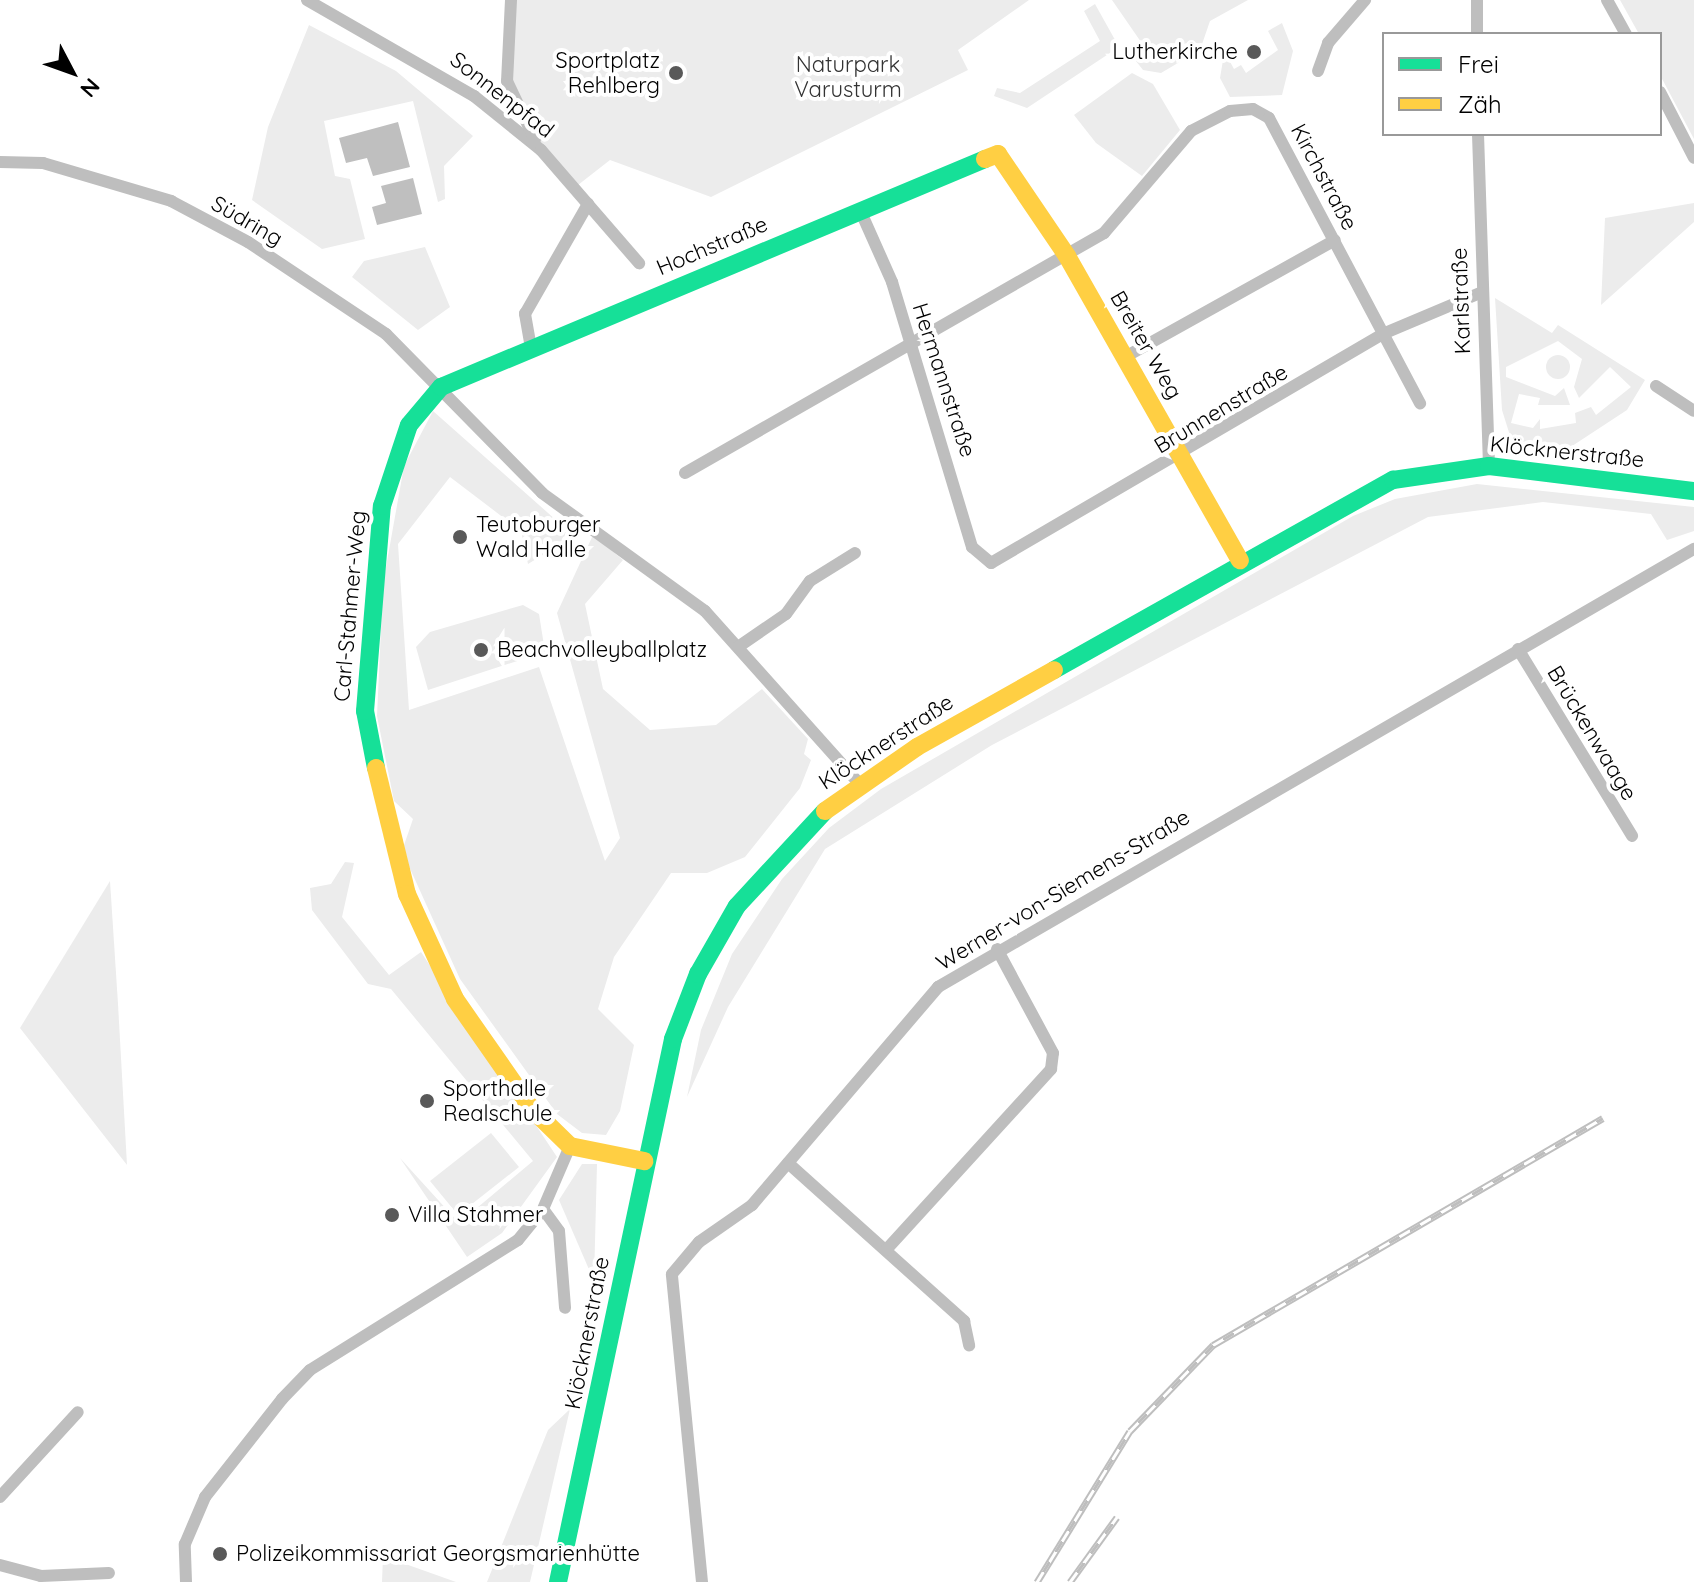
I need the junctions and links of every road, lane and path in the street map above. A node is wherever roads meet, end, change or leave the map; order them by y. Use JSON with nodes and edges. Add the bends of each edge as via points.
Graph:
{"nodes":[{"id":1,"x":307,"y":0,"type":"edge"},
{"id":2,"x":511,"y":0,"type":"edge"},
{"id":3,"x":1365,"y":0,"type":"edge"},
{"id":4,"x":1477,"y":0,"type":"edge"},
{"id":5,"x":1607,"y":0,"type":"edge"},
{"id":6,"x":328,"y":5,"type":"edge"},
{"id":7,"x":1477,"y":32,"type":"edge"},
{"id":8,"x":1625,"y":32,"type":"edge"},
{"id":9,"x":1318,"y":71,"type":"dead end"},
{"id":10,"x":1662,"y":96,"type":"edge"},
{"id":11,"x":1478,"y":136,"type":"edge"},
{"id":12,"x":541,"y":150,"type":"junction"},
{"id":13,"x":1004,"y":157,"type":"joint"},
{"id":14,"x":1694,"y":158,"type":"edge"},
{"id":15,"x":0,"y":162,"type":"edge"},
{"id":16,"x":588,"y":204,"type":"junction"},
{"id":17,"x":860,"y":210,"type":"junction"},
{"id":18,"x":1335,"y":240,"type":"junction"},
{"id":19,"x":1067,"y":256,"type":"junction"},
{"id":20,"x":639,"y":263,"type":"dead end"},
{"id":21,"x":1480,"y":293,"type":"junction"},
{"id":22,"x":1385,"y":333,"type":"junction"},
{"id":23,"x":913,"y":346,"type":"junction"},
{"id":24,"x":531,"y":348,"type":"junction"},
{"id":25,"x":1125,"y":357,"type":"junction"},
{"id":26,"x":1656,"y":386,"type":"dead end"},
{"id":27,"x":441,"y":387,"type":"junction"},
{"id":28,"x":1420,"y":403,"type":"dead end"},
{"id":29,"x":1694,"y":411,"type":"edge"},
{"id":30,"x":1183,"y":457,"type":"junction"},
{"id":31,"x":1489,"y":466,"type":"junction"},
{"id":32,"x":685,"y":473,"type":"dead end"},
{"id":33,"x":1694,"y":491,"type":"edge"},
{"id":34,"x":1694,"y":549,"type":"edge"},
{"id":35,"x":855,"y":553,"type":"dead end"},
{"id":36,"x":1240,"y":560,"type":"junction"},
{"id":37,"x":985,"y":562,"type":"joint"},
{"id":38,"x":738,"y":647,"type":"junction"},
{"id":39,"x":1518,"y":649,"type":"junction"},
{"id":40,"x":859,"y":783,"type":"junction"},
{"id":41,"x":1632,"y":836,"type":"dead end"},
{"id":42,"x":997,"y":949,"type":"junction"},
{"id":43,"x":570,"y":1146,"type":"junction"},
{"id":44,"x":644,"y":1161,"type":"junction"},
{"id":45,"x":788,"y":1163,"type":"junction"},
{"id":46,"x":543,"y":1209,"type":"junction"},
{"id":47,"x":886,"y":1250,"type":"junction"},
{"id":48,"x":565,"y":1308,"type":"dead end"},
{"id":49,"x":969,"y":1345,"type":"dead end"},
{"id":50,"x":78,"y":1412,"type":"dead end"},
{"id":51,"x":0,"y":1497,"type":"edge"},
{"id":52,"x":0,"y":1565,"type":"edge"},
{"id":53,"x":109,"y":1573,"type":"dead end"},
{"id":54,"x":186,"y":1582,"type":"edge"},
{"id":55,"x":558,"y":1582,"type":"edge"},
{"id":56,"x":702,"y":1582,"type":"edge"}],
"edges":[{"from":1,"to":6,"type":"street","name":"Sonnenpfad"},
{"from":2,"to":12,"type":"street","via":[[507,81]]},
{"from":3,"to":9,"type":"street","via":[[1328,43]]},
{"from":4,"to":7,"type":"street"},
{"from":5,"to":8,"type":"street"},
{"from":6,"to":12,"type":"street","name":"Sonnenpfad","via":[[432,66]]},
{"from":10,"to":14,"type":"street"},
{"from":11,"to":21,"type":"street","name":"Karlstraße"},
{"from":12,"to":16,"type":"street","name":"Sonnenpfad"},
{"from":13,"to":17,"type":"street","name":"Hochstraße"},
{"from":13,"to":19,"type":"street","name":"Breiter Weg"},
{"from":15,"to":27,"type":"street","name":"Südring","via":[[43,163],[171,201],[362,318]]},
{"from":16,"to":20,"type":"street","name":"Sonnenpfad"},
{"from":16,"to":24,"type":"street","via":[[525,314]]},
{"from":17,"to":23,"type":"street","name":"Hermannstraße"},
{"from":17,"to":24,"type":"street","name":"Hochstraße"},
{"from":18,"to":19,"type":"street","name":"Kirchstraße","via":[[1280,135],[1253,109],[1230,111],[1191,131],[1104,233]]},
{"from":18,"to":22,"type":"street","name":"Kirchstraße"},
{"from":18,"to":25,"type":"street"},
{"from":19,"to":23,"type":"street"},
{"from":19,"to":25,"type":"street","name":"Breiter Weg"},
{"from":21,"to":22,"type":"street","name":"Brunnenstraße"},
{"from":21,"to":31,"type":"street","name":"Karlstraße"},
{"from":22,"to":28,"type":"street","name":"Kirchstraße"},
{"from":22,"to":30,"type":"street","name":"Brunnenstraße"},
{"from":23,"to":32,"type":"street"},
{"from":23,"to":37,"type":"street","name":"Hermannstraße","via":[[972,547]]},
{"from":24,"to":27,"type":"street","name":"Hochstraße"},
{"from":25,"to":30,"type":"street","name":"Breiter Weg"},
{"from":26,"to":29,"type":"street"},
{"from":27,"to":38,"type":"street","name":"Südring","via":[[542,493],[662,574]]},
{"from":27,"to":43,"type":"street","name":"Carl-Stahmer-Weg","via":[[409,425],[382,506],[365,711],[374,774],[407,894],[455,999],[531,1108]]},
{"from":30,"to":36,"type":"street","name":"Breiter Weg"},
{"from":30,"to":37,"type":"street","name":"Brunnenstraße","via":[[997,562]]},
{"from":31,"to":33,"type":"street","name":"Klöcknerstraße"},
{"from":31,"to":36,"type":"street","name":"Klöcknerstraße","via":[[1393,480]]},
{"from":34,"to":39,"type":"street","name":"Werner-von-Siemens-Straße"},
{"from":35,"to":38,"type":"street","via":[[810,581],[786,614]]},
{"from":36,"to":40,"type":"street","name":"Klöcknerstraße"},
{"from":38,"to":40,"type":"street","name":"Südring"},
{"from":39,"to":41,"type":"street","name":"Brückenwaage"},
{"from":39,"to":42,"type":"street","name":"Werner-von-Siemens-Straße"},
{"from":40,"to":44,"type":"street","name":"Klöcknerstraße","via":[[784,848],[717,939],[673,1039]]},
{"from":42,"to":45,"type":"street","name":"Werner-von-Siemens-Straße","via":[[938,987]]},
{"from":42,"to":47,"type":"street","via":[[1053,1053],[1051,1069]]},
{"from":43,"to":44,"type":"street"},
{"from":43,"to":46,"type":"street"},
{"from":44,"to":55,"type":"street","name":"Klöcknerstraße"},
{"from":45,"to":47,"type":"street"},
{"from":45,"to":56,"type":"street","name":"Werner-von-Siemens-Straße","via":[[672,1274]]},
{"from":46,"to":48,"type":"street","via":[[559,1231]]},
{"from":46,"to":54,"type":"street","via":[[518,1240],[310,1370],[282,1399],[205,1497],[185,1544]]},
{"from":47,"to":49,"type":"street","via":[[964,1321]]},
{"from":50,"to":51,"type":"street"},
{"from":52,"to":53,"type":"street","via":[[41,1576]]}]}
